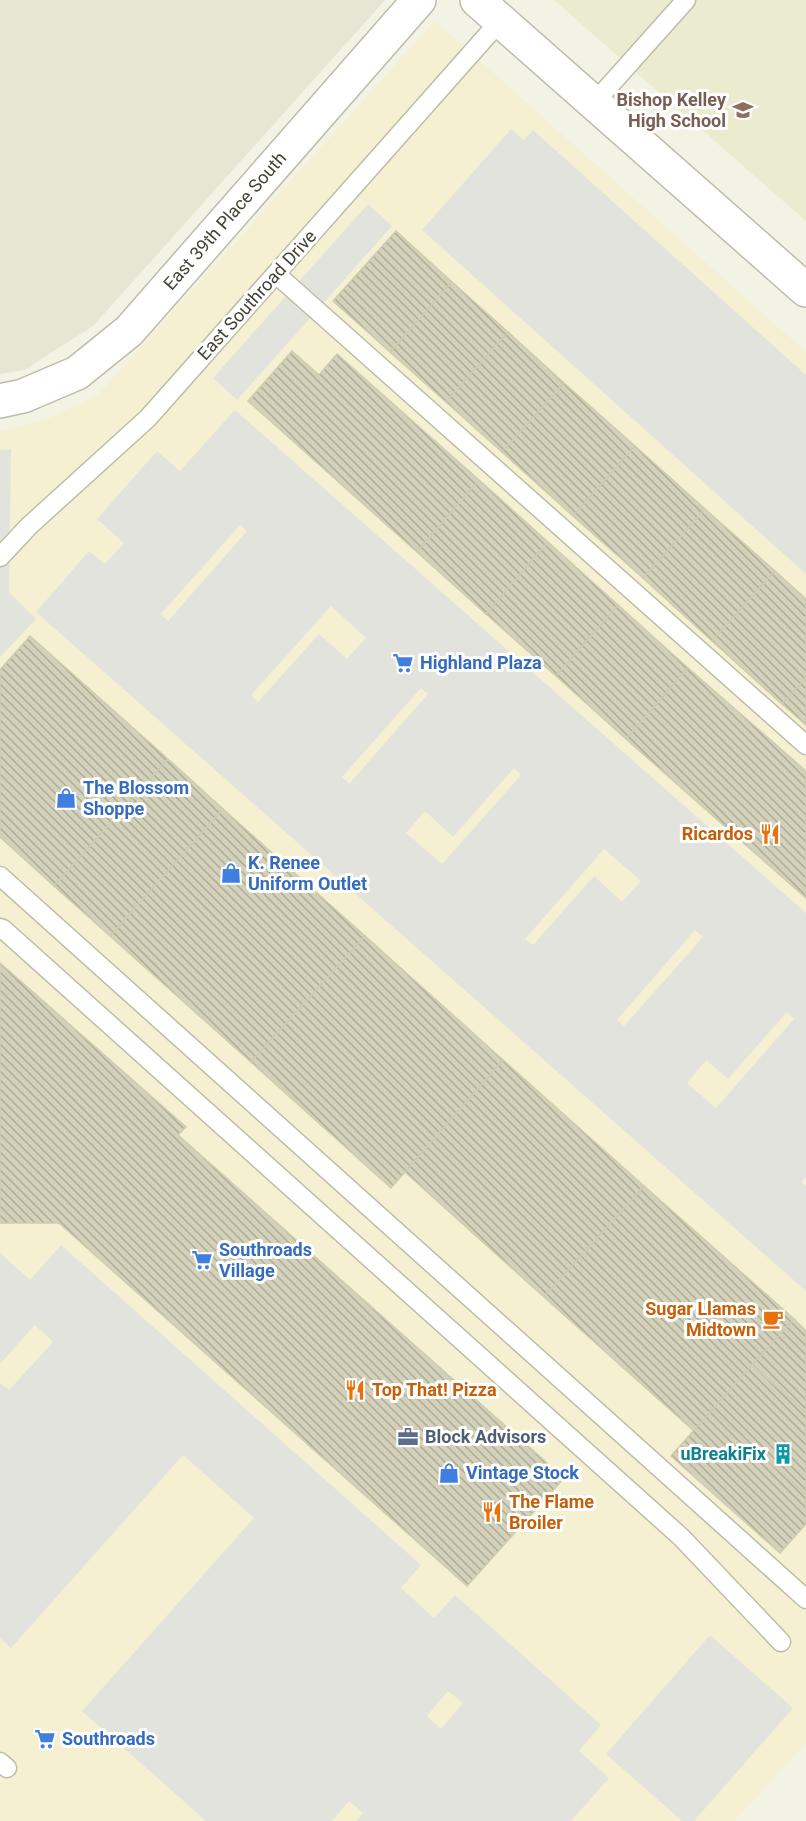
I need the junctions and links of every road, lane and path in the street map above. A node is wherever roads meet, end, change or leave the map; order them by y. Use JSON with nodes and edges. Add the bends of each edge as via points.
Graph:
{"nodes":[{"id":1,"x":419,"y":0,"type":"edge"},
{"id":2,"x":686,"y":0,"type":"edge"},
{"id":3,"x":488,"y":10,"type":"edge"},
{"id":4,"x":594,"y":103,"type":"junction"},
{"id":5,"x":276,"y":274,"type":"junction"},
{"id":6,"x":806,"y":290,"type":"edge"},
{"id":7,"x":0,"y":401,"type":"edge"},
{"id":8,"x":0,"y":557,"type":"edge"},
{"id":9,"x":806,"y":745,"type":"edge"},
{"id":10,"x":0,"y":876,"type":"edge"},
{"id":11,"x":0,"y":928,"type":"edge"},
{"id":12,"x":806,"y":1599,"type":"edge"},
{"id":13,"x":781,"y":1642,"type":"dead end"}],
"edges":[{"from":1,"to":7,"type":"street","name":"East 39th Place South","via":[[129,331],[77,373],[23,396]]},
{"from":2,"to":4,"type":"lane"},
{"from":3,"to":4,"type":"street"},
{"from":3,"to":5,"type":"lane","name":"East Southroad Drive"},
{"from":4,"to":6,"type":"street"},
{"from":5,"to":8,"type":"lane","name":"East Southroad Drive","via":[[148,418]]},
{"from":5,"to":9,"type":"lane"},
{"from":10,"to":12,"type":"lane"},
{"from":11,"to":13,"type":"lane","via":[[672,1529]]}]}
